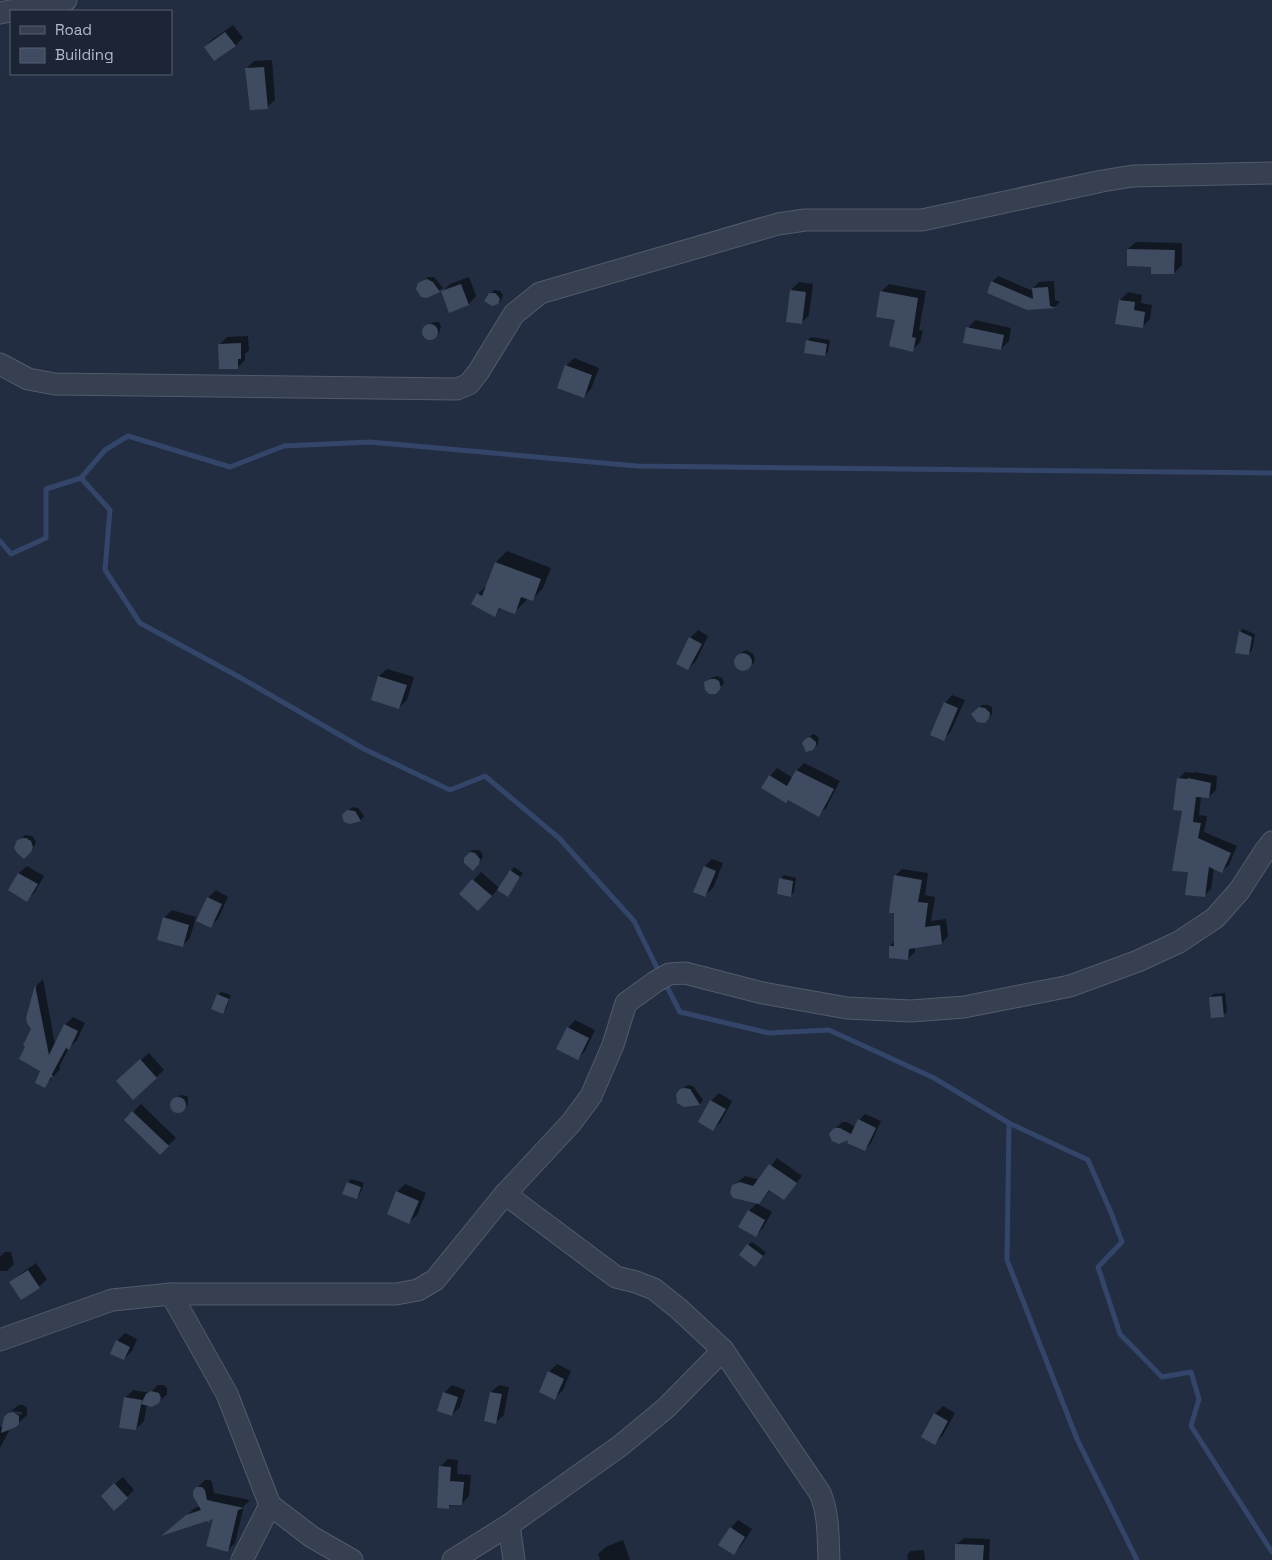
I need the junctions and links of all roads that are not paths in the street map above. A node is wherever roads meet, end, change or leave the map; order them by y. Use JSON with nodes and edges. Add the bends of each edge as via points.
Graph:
{"nodes":[{"id":1,"x":66,"y":0,"type":"edge"},
{"id":2,"x":15,"y":10,"type":"edge"},
{"id":3,"x":1272,"y":173,"type":"edge"},
{"id":4,"x":0,"y":364,"type":"edge"},
{"id":5,"x":1272,"y":842,"type":"edge"},
{"id":6,"x":505,"y":1194,"type":"junction"},
{"id":7,"x":171,"y":1294,"type":"junction"},
{"id":8,"x":0,"y":1340,"type":"edge"},
{"id":9,"x":723,"y":1350,"type":"junction"},
{"id":10,"x":270,"y":1505,"type":"junction"},
{"id":11,"x":509,"y":1525,"type":"junction"},
{"id":12,"x":242,"y":1560,"type":"edge"},
{"id":13,"x":352,"y":1560,"type":"edge"},
{"id":14,"x":453,"y":1560,"type":"edge"},
{"id":15,"x":514,"y":1560,"type":"edge"},
{"id":16,"x":829,"y":1560,"type":"edge"}],
"edges":[{"from":1,"to":2,"type":"street"},
{"from":3,"to":4,"type":"street","via":[[1133,176],[922,220],[805,220],[778,224],[540,293],[514,314],[479,371],[468,384],[457,389],[55,384],[28,378]]},
{"from":5,"to":6,"type":"street","via":[[1239,891],[1215,918],[1179,942],[1070,986],[964,1007],[911,1011],[846,1008],[763,993],[685,973],[669,974],[626,1003],[613,1045],[591,1096]]},
{"from":6,"to":7,"type":"street","via":[[434,1280],[418,1290],[396,1294]]},
{"from":6,"to":9,"type":"street","via":[[616,1277],[654,1289]]},
{"from":7,"to":8,"type":"street","via":[[112,1300]]},
{"from":7,"to":10,"type":"street","via":[[228,1394]]},
{"from":9,"to":11,"type":"street","via":[[666,1408],[620,1446]]},
{"from":9,"to":16,"type":"street","via":[[820,1493],[826,1514]]},
{"from":10,"to":12,"type":"street"},
{"from":10,"to":13,"type":"street","via":[[312,1537]]},
{"from":11,"to":14,"type":"street"},
{"from":11,"to":15,"type":"street"}]}
